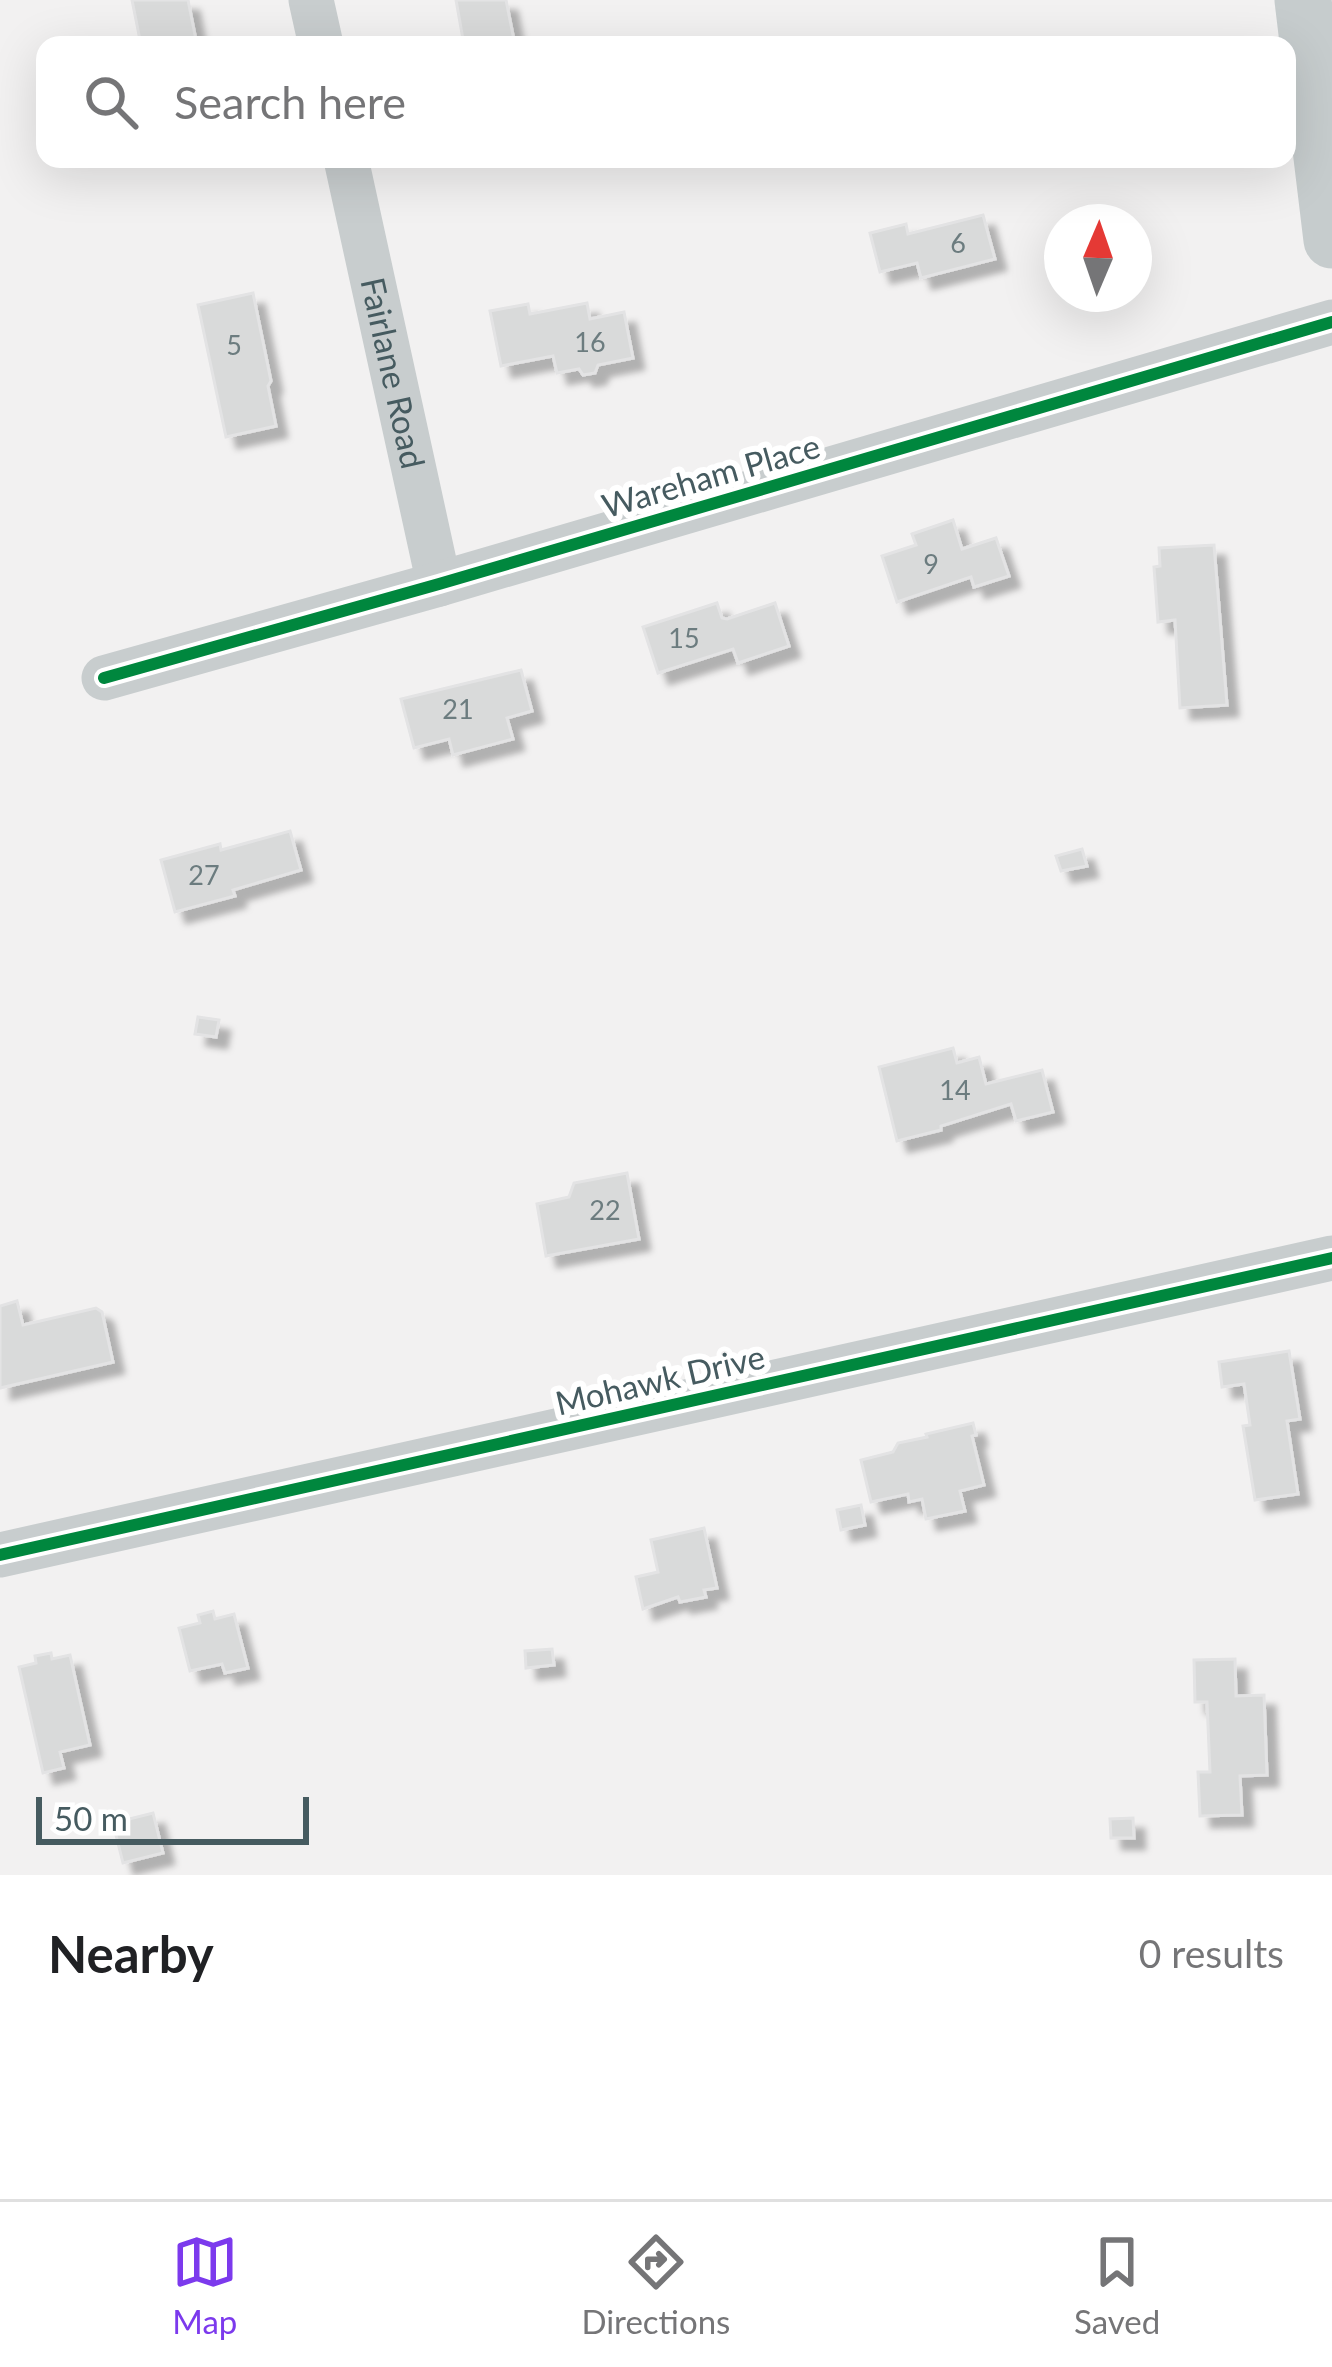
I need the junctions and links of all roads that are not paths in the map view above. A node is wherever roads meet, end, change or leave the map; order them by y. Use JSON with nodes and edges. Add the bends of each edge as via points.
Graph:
{"nodes":[{"id":1,"x":311,"y":0,"type":"edge"},
{"id":2,"x":1303,"y":0,"type":"edge"},
{"id":3,"x":319,"y":36,"type":"edge"},
{"id":4,"x":1322,"y":71,"type":"edge"},
{"id":5,"x":348,"y":168,"type":"edge"},
{"id":6,"x":1332,"y":240,"type":"edge"},
{"id":7,"x":1332,"y":322,"type":"edge"},
{"id":8,"x":439,"y":584,"type":"junction"},
{"id":9,"x":104,"y":678,"type":"dead end"},
{"id":10,"x":1332,"y":1258,"type":"edge"},
{"id":11,"x":0,"y":1556,"type":"edge"}],
"edges":[{"from":1,"to":3,"type":"street"},
{"from":2,"to":4,"type":"main road"},
{"from":4,"to":6,"type":"main road"},
{"from":5,"to":8,"type":"street","name":"Fairlane Road"},
{"from":7,"to":8,"type":"street","name":"Wareham Place"},
{"from":8,"to":9,"type":"street","name":"Wareham Place"},
{"from":10,"to":11,"type":"street","name":"Mohawk Drive"}]}
